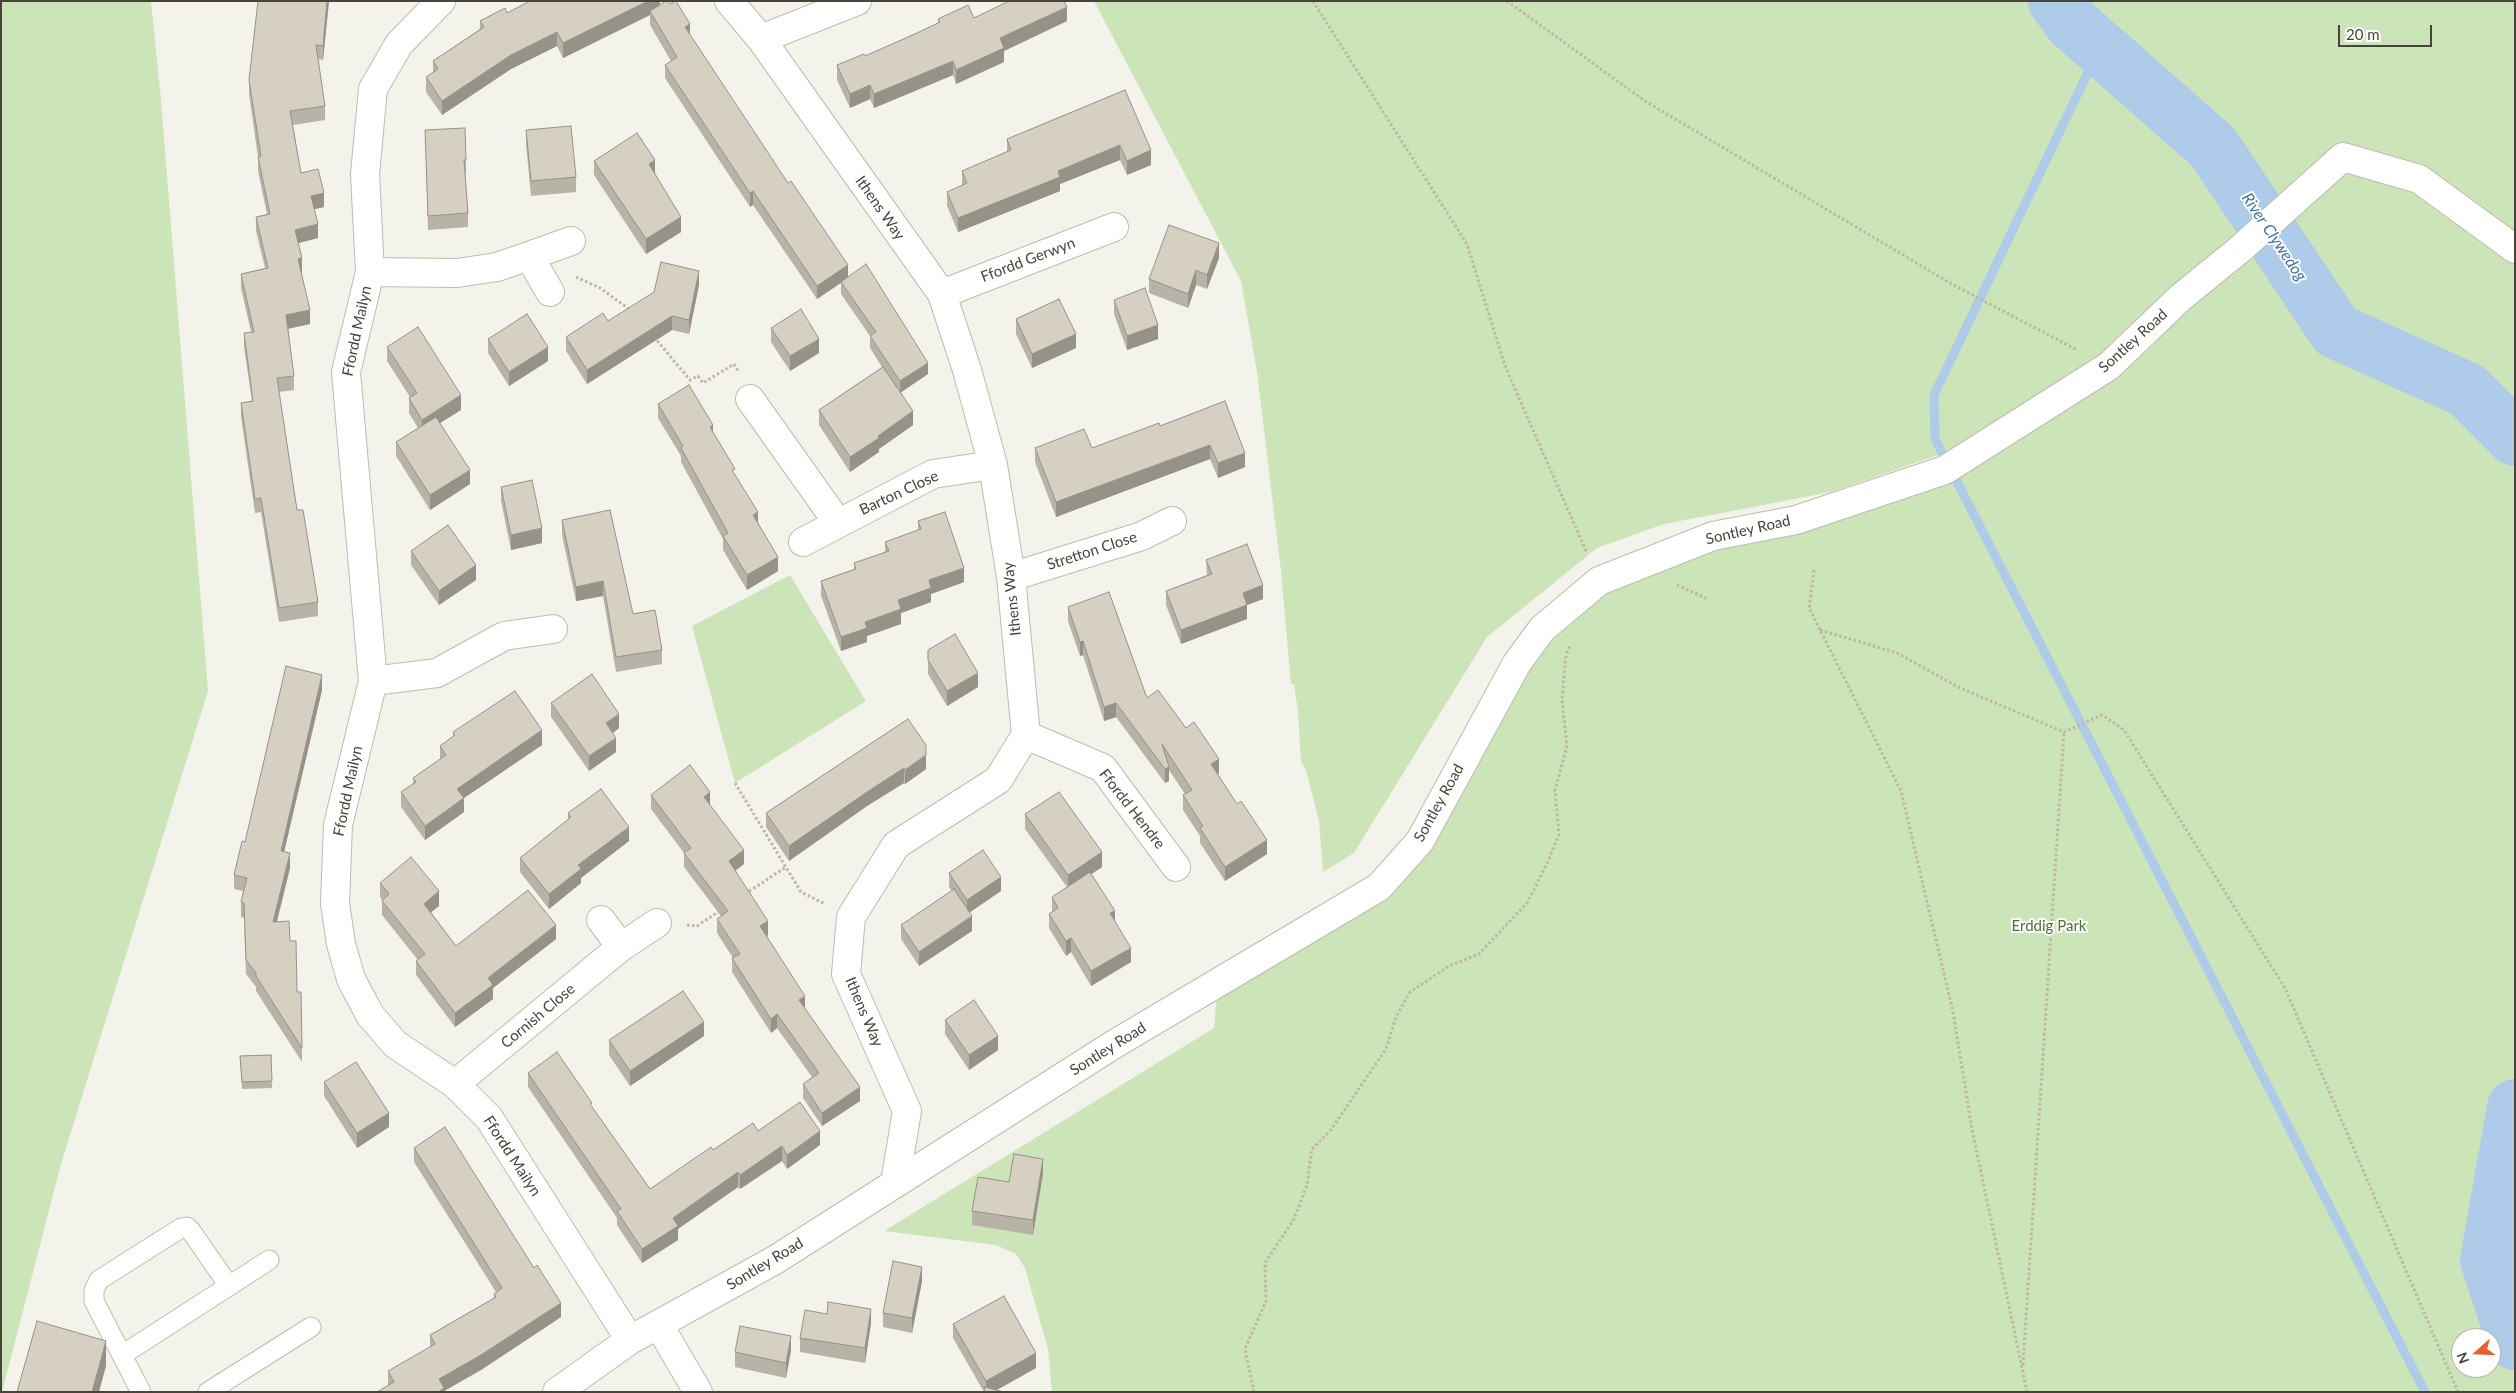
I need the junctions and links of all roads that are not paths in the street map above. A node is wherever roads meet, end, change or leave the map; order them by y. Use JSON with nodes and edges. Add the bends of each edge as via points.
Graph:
{"nodes":[{"id":1,"x":441,"y":1,"type":"edge"},
{"id":2,"x":728,"y":1,"type":"edge"},
{"id":3,"x":856,"y":1,"type":"edge"},
{"id":4,"x":761,"y":39,"type":"junction"},
{"id":5,"x":1114,"y":227,"type":"dead end"},
{"id":6,"x":571,"y":241,"type":"dead end"},
{"id":7,"x":2515,"y":249,"type":"edge"},
{"id":8,"x":529,"y":256,"type":"junction"},
{"id":9,"x":370,"y":272,"type":"junction"},
{"id":10,"x":550,"y":292,"type":"dead end"},
{"id":11,"x":942,"y":294,"type":"junction"},
{"id":12,"x":750,"y":399,"type":"road end"},
{"id":13,"x":993,"y":465,"type":"junction"},
{"id":14,"x":1172,"y":521,"type":"dead end"},
{"id":15,"x":838,"y":523,"type":"junction"},
{"id":16,"x":803,"y":542,"type":"dead end"},
{"id":17,"x":1011,"y":577,"type":"junction"},
{"id":18,"x":553,"y":630,"type":"dead end"},
{"id":19,"x":373,"y":681,"type":"junction"},
{"id":20,"x":1026,"y":735,"type":"junction"},
{"id":21,"x":1176,"y":867,"type":"dead end"},
{"id":22,"x":602,"y":920,"type":"dead end"},
{"id":23,"x":658,"y":923,"type":"road end"},
{"id":24,"x":621,"y":948,"type":"junction"},
{"id":25,"x":456,"y":1084,"type":"junction"},
{"id":26,"x":895,"y":1183,"type":"junction"},
{"id":27,"x":269,"y":1260,"type":"dead end"},
{"id":28,"x":229,"y":1286,"type":"junction"},
{"id":29,"x":659,"y":1325,"type":"junction"},
{"id":30,"x":312,"y":1327,"type":"dead end"},
{"id":31,"x":630,"y":1340,"type":"junction"},
{"id":32,"x":122,"y":1354,"type":"junction"},
{"id":33,"x":140,"y":1392,"type":"edge"},
{"id":34,"x":208,"y":1392,"type":"edge"},
{"id":35,"x":557,"y":1392,"type":"edge"},
{"id":36,"x":698,"y":1392,"type":"edge"}],
"edges":[{"from":1,"to":9,"type":"street","name":"Ffordd Mailyn","via":[[399,44],[373,89],[365,174]]},
{"from":2,"to":4,"type":"street","name":"Ithens Way"},
{"from":3,"to":4,"type":"street"},
{"from":4,"to":11,"type":"street","name":"Ithens Way"},
{"from":5,"to":11,"type":"street","name":"Ffordd Gerwyn"},
{"from":6,"to":8,"type":"street"},
{"from":7,"to":26,"type":"street","name":"Sontley Road","via":[[2419,179],[2343,157],[2180,298],[2109,366],[1953,465],[1796,520],[1714,536],[1599,581],[1542,629],[1517,663],[1420,841],[1379,887],[1112,1045]]},
{"from":8,"to":9,"type":"street","via":[[457,273]]},
{"from":8,"to":10,"type":"street"},
{"from":9,"to":19,"type":"street","name":"Ffordd Mailyn","via":[[346,372]]},
{"from":11,"to":13,"type":"street","name":"Ithens Way"},
{"from":12,"to":15,"type":"street"},
{"from":13,"to":15,"type":"street","name":"Barton Close","via":[[933,474]]},
{"from":13,"to":17,"type":"street","name":"Ithens Way"},
{"from":14,"to":17,"type":"street","name":"Stretton Close","via":[[1142,536]]},
{"from":15,"to":16,"type":"street","name":"Barton Close"},
{"from":17,"to":20,"type":"street","name":"Ithens Way"},
{"from":18,"to":19,"type":"street","via":[[504,636],[437,673]]},
{"from":19,"to":25,"type":"street","name":"Ffordd Mailyn","via":[[338,825],[335,903],[341,944],[351,979],[370,1015],[395,1044]]},
{"from":20,"to":21,"type":"street","name":"Ffordd Hendre","via":[[1103,768]]},
{"from":20,"to":26,"type":"street","name":"Ithens Way","via":[[998,780],[896,845],[850,917],[846,974],[908,1111]]},
{"from":22,"to":24,"type":"street"},
{"from":23,"to":24,"type":"street","name":"Cornish Close"},
{"from":24,"to":25,"type":"street","name":"Cornish Close"},
{"from":25,"to":31,"type":"street","name":"Ffordd Mailyn","via":[[490,1118]]},
{"from":26,"to":29,"type":"street","name":"Sontley Road","via":[[775,1260]]},
{"from":27,"to":28,"type":"lane"},
{"from":28,"to":32,"type":"lane"},
{"from":28,"to":32,"type":"lane","via":[[187,1227],[107,1275],[95,1285],[94,1301]]},
{"from":29,"to":31,"type":"street","name":"Sontley Road"},
{"from":29,"to":36,"type":"street"},
{"from":30,"to":34,"type":"lane"},
{"from":31,"to":35,"type":"street","name":"Sontley Road"},
{"from":32,"to":33,"type":"lane"}]}
